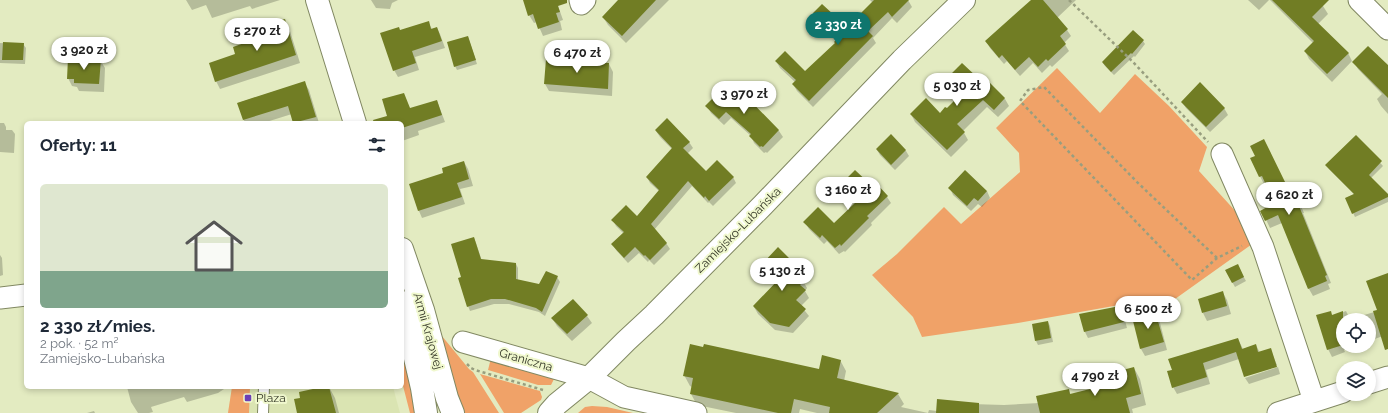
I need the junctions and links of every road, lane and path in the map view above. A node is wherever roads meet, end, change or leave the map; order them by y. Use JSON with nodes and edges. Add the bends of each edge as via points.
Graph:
{"nodes":[{"id":1,"x":316,"y":0,"type":"edge"},
{"id":2,"x":580,"y":0,"type":"edge"},
{"id":3,"x":585,"y":0,"type":"edge"},
{"id":4,"x":964,"y":0,"type":"edge"},
{"id":5,"x":1069,"y":0,"type":"edge"},
{"id":6,"x":1359,"y":0,"type":"edge"},
{"id":7,"x":1388,"y":29,"type":"edge"},
{"id":8,"x":354,"y":121,"type":"edge"},
{"id":9,"x":1222,"y":154,"type":"joint"},
{"id":10,"x":1259,"y":238,"type":"junction"},
{"id":11,"x":1216,"y":258,"type":"junction"},
{"id":12,"x":404,"y":272,"type":"edge"},
{"id":13,"x":24,"y":295,"type":"edge"},
{"id":14,"x":0,"y":298,"type":"edge"},
{"id":15,"x":407,"y":306,"type":"edge"},
{"id":16,"x":463,"y":342,"type":"dead end"},
{"id":17,"x":1388,"y":377,"type":"edge"},
{"id":18,"x":589,"y":378,"type":"junction"},
{"id":19,"x":1376,"y":381,"type":"edge"},
{"id":20,"x":264,"y":389,"type":"edge"},
{"id":21,"x":1336,"y":395,"type":"edge"},
{"id":22,"x":1306,"y":407,"type":"edge"},
{"id":23,"x":553,"y":408,"type":"edge"},
{"id":24,"x":263,"y":413,"type":"edge"},
{"id":25,"x":426,"y":413,"type":"edge"},
{"id":26,"x":453,"y":413,"type":"edge"},
{"id":27,"x":533,"y":413,"type":"edge"},
{"id":28,"x":696,"y":413,"type":"edge"},
{"id":29,"x":1278,"y":413,"type":"edge"}],
"edges":[{"from":1,"to":8,"type":"main road"},
{"from":2,"to":3,"type":"street","via":[[581,4]]},
{"from":4,"to":18,"type":"main road","name":"Zamiejsko-Lubańska"},
{"from":5,"to":9,"type":"path"},
{"from":6,"to":7,"type":"street"},
{"from":9,"to":10,"type":"street"},
{"from":10,"to":11,"type":"path"},
{"from":10,"to":22,"type":"street"},
{"from":11,"to":11,"type":"path","via":[[1192,280],[1020,101],[1028,90],[1044,87]]},
{"from":12,"to":15,"type":"main road","name":"Armii Krajowej"},
{"from":13,"to":14,"type":"street"},
{"from":15,"to":25,"type":"main road","name":"Armii Krajowej"},
{"from":15,"to":26,"type":"main road","name":"Armii Krajowej"},
{"from":16,"to":18,"type":"street","name":"Graniczna"},
{"from":17,"to":19,"type":"street"},
{"from":18,"to":23,"type":"main road","name":"Zamiejsko-Lubańska"},
{"from":18,"to":28,"type":"street","name":"Graniczna","via":[[624,397]]},
{"from":20,"to":24,"type":"lane"},
{"from":21,"to":22,"type":"street"},
{"from":22,"to":29,"type":"street"},
{"from":23,"to":27,"type":"main road","name":"Zamiejsko-Lubańska"}]}
